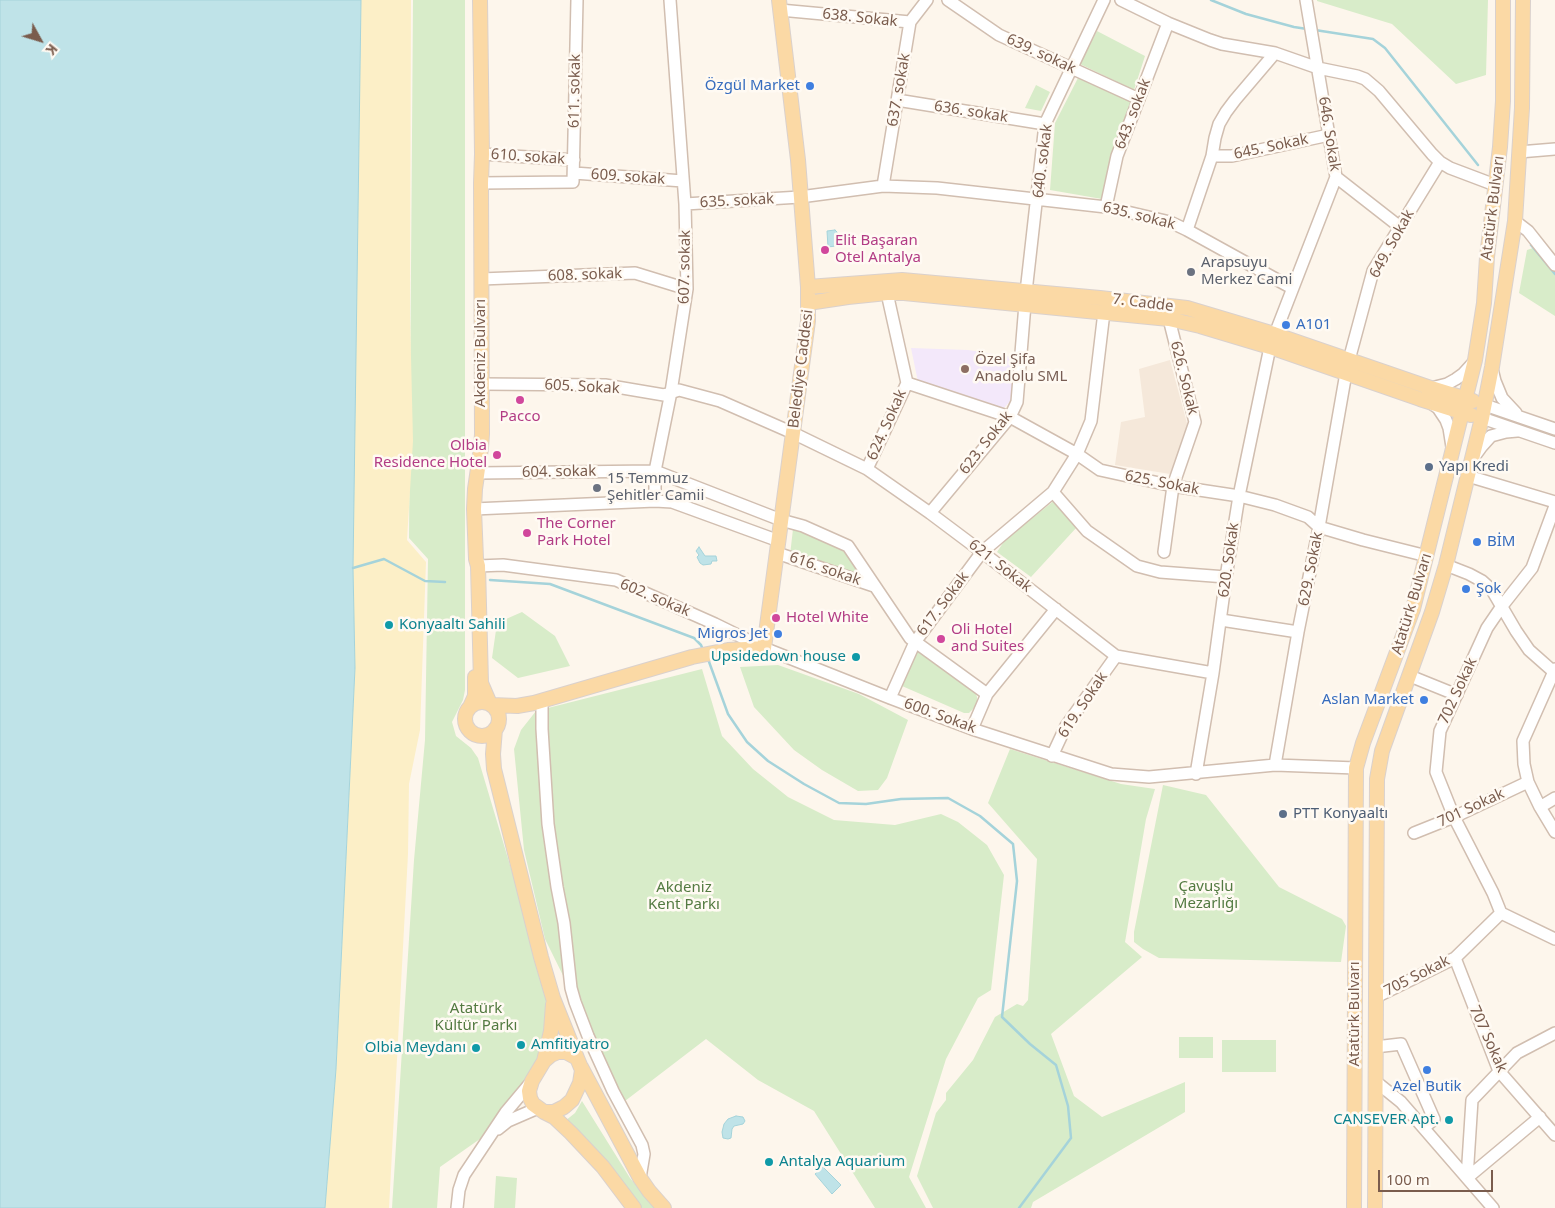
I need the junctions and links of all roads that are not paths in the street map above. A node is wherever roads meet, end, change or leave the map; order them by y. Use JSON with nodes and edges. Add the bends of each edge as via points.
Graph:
{"nodes":[{"id":1,"x":480,"y":0,"type":"edge"},
{"id":2,"x":577,"y":0,"type":"edge"},
{"id":3,"x":670,"y":0,"type":"edge"},
{"id":4,"x":927,"y":0,"type":"edge"},
{"id":5,"x":948,"y":0,"type":"edge"},
{"id":6,"x":1104,"y":0,"type":"edge"},
{"id":7,"x":1122,"y":0,"type":"edge"},
{"id":8,"x":1306,"y":0,"type":"edge"},
{"id":9,"x":1503,"y":0,"type":"edge"},
{"id":10,"x":1523,"y":0,"type":"edge"},
{"id":11,"x":780,"y":5,"type":"edge"},
{"id":12,"x":910,"y":22,"type":"junction"},
{"id":13,"x":1168,"y":23,"type":"junction"},
{"id":14,"x":1275,"y":53,"type":"junction"},
{"id":15,"x":1317,"y":64,"type":"junction"},
{"id":16,"x":1071,"y":68,"type":"junction"},
{"id":17,"x":1139,"y":99,"type":"junction"},
{"id":18,"x":897,"y":100,"type":"junction"},
{"id":19,"x":1045,"y":124,"type":"junction"},
{"id":20,"x":1329,"y":135,"type":"junction"},
{"id":21,"x":1555,"y":149,"type":"edge"},
{"id":22,"x":1519,"y":152,"type":"junction"},
{"id":23,"x":482,"y":154,"type":"junction"},
{"id":24,"x":1212,"y":156,"type":"junction"},
{"id":25,"x":574,"y":160,"type":"junction"},
{"id":26,"x":1440,"y":162,"type":"junction"},
{"id":27,"x":1336,"y":177,"type":"junction"},
{"id":28,"x":574,"y":178,"type":"junction"},
{"id":29,"x":683,"y":181,"type":"junction"},
{"id":30,"x":481,"y":183,"type":"junction"},
{"id":31,"x":1495,"y":185,"type":"junction"},
{"id":32,"x":882,"y":186,"type":"junction"},
{"id":33,"x":800,"y":197,"type":"junction"},
{"id":34,"x":1038,"y":199,"type":"junction"},
{"id":35,"x":685,"y":204,"type":"junction"},
{"id":36,"x":1106,"y":207,"type":"junction"},
{"id":37,"x":1515,"y":222,"type":"junction"},
{"id":38,"x":1400,"y":227,"type":"junction"},
{"id":39,"x":1187,"y":230,"type":"junction"},
{"id":40,"x":1555,"y":265,"type":"edge"},
{"id":41,"x":481,"y":279,"type":"junction"},
{"id":42,"x":808,"y":287,"type":"junction"},
{"id":43,"x":1292,"y":288,"type":"junction"},
{"id":44,"x":687,"y":289,"type":"junction"},
{"id":45,"x":887,"y":293,"type":"junction"},
{"id":46,"x":1026,"y":298,"type":"junction"},
{"id":47,"x":808,"y":304,"type":"junction"},
{"id":48,"x":1104,"y":312,"type":"junction"},
{"id":49,"x":1169,"y":319,"type":"junction"},
{"id":50,"x":1272,"y":341,"type":"junction"},
{"id":51,"x":1475,"y":360,"type":"junction"},
{"id":52,"x":1347,"y":366,"type":"junction"},
{"id":53,"x":1492,"y":368,"type":"junction"},
{"id":54,"x":906,"y":383,"type":"junction"},
{"id":55,"x":482,"y":384,"type":"junction"},
{"id":56,"x":1431,"y":388,"type":"junction"},
{"id":57,"x":671,"y":392,"type":"junction"},
{"id":58,"x":1466,"y":398,"type":"junction"},
{"id":59,"x":1431,"y":403,"type":"junction"},
{"id":60,"x":1483,"y":411,"type":"junction"},
{"id":61,"x":1462,"y":412,"type":"junction"},
{"id":62,"x":1010,"y":417,"type":"junction"},
{"id":63,"x":1522,"y":417,"type":"junction"},
{"id":64,"x":1555,"y":429,"type":"edge"},
{"id":65,"x":1523,"y":431,"type":"junction"},
{"id":66,"x":794,"y":433,"type":"junction"},
{"id":67,"x":1555,"y":443,"type":"edge"},
{"id":68,"x":1452,"y":450,"type":"junction"},
{"id":69,"x":1077,"y":454,"type":"junction"},
{"id":70,"x":1472,"y":461,"type":"junction"},
{"id":71,"x":867,"y":469,"type":"junction"},
{"id":72,"x":655,"y":471,"type":"junction"},
{"id":73,"x":477,"y":473,"type":"junction"},
{"id":74,"x":1468,"y":476,"type":"junction"},
{"id":75,"x":1174,"y":486,"type":"junction"},
{"id":76,"x":1053,"y":492,"type":"junction"},
{"id":77,"x":1239,"y":496,"type":"junction"},
{"id":78,"x":655,"y":501,"type":"junction"},
{"id":79,"x":1555,"y":502,"type":"edge"},
{"id":80,"x":1555,"y":506,"type":"edge"},
{"id":81,"x":474,"y":509,"type":"junction"},
{"id":82,"x":930,"y":513,"type":"junction"},
{"id":83,"x":781,"y":520,"type":"junction"},
{"id":84,"x":1319,"y":526,"type":"junction"},
{"id":85,"x":778,"y":547,"type":"junction"},
{"id":86,"x":982,"y":552,"type":"junction"},
{"id":87,"x":1164,"y":552,"type":"dead end"},
{"id":88,"x":1427,"y":556,"type":"junction"},
{"id":89,"x":477,"y":562,"type":"junction"},
{"id":90,"x":1446,"y":565,"type":"junction"},
{"id":91,"x":1226,"y":578,"type":"junction"},
{"id":92,"x":874,"y":586,"type":"junction"},
{"id":93,"x":1502,"y":606,"type":"junction"},
{"id":94,"x":1056,"y":609,"type":"junction"},
{"id":95,"x":1221,"y":620,"type":"junction"},
{"id":96,"x":1298,"y":632,"type":"junction"},
{"id":97,"x":915,"y":642,"type":"junction"},
{"id":98,"x":764,"y":648,"type":"junction"},
{"id":99,"x":1116,"y":656,"type":"junction"},
{"id":100,"x":1554,"y":672,"type":"edge"},
{"id":101,"x":1213,"y":673,"type":"junction"},
{"id":102,"x":1410,"y":676,"type":"junction"},
{"id":103,"x":987,"y":694,"type":"junction"},
{"id":104,"x":1457,"y":695,"type":"junction"},
{"id":105,"x":890,"y":698,"type":"junction"},
{"id":106,"x":538,"y":702,"type":"junction"},
{"id":107,"x":490,"y":704,"type":"junction"},
{"id":108,"x":470,"y":707,"type":"junction"},
{"id":109,"x":496,"y":728,"type":"junction"},
{"id":110,"x":972,"y":728,"type":"junction"},
{"id":111,"x":473,"y":733,"type":"junction"},
{"id":112,"x":1052,"y":756,"type":"junction"},
{"id":113,"x":1275,"y":765,"type":"junction"},
{"id":114,"x":1356,"y":768,"type":"junction"},
{"id":115,"x":494,"y":769,"type":"junction"},
{"id":116,"x":1196,"y":774,"type":"junction"},
{"id":117,"x":1528,"y":782,"type":"junction"},
{"id":118,"x":1555,"y":798,"type":"edge"},
{"id":119,"x":1540,"y":808,"type":"junction"},
{"id":120,"x":1454,"y":817,"type":"junction"},
{"id":121,"x":1555,"y":832,"type":"edge"},
{"id":122,"x":1414,"y":833,"type":"dead end"},
{"id":123,"x":1501,"y":913,"type":"junction"},
{"id":124,"x":1555,"y":939,"type":"edge"},
{"id":125,"x":1455,"y":958,"type":"junction"},
{"id":126,"x":1376,"y":997,"type":"junction"},
{"id":127,"x":553,"y":998,"type":"junction"},
{"id":128,"x":1555,"y":1033,"type":"edge"},
{"id":129,"x":1375,"y":1047,"type":"junction"},
{"id":130,"x":544,"y":1061,"type":"junction"},
{"id":131,"x":578,"y":1061,"type":"junction"},
{"id":132,"x":1499,"y":1071,"type":"junction"},
{"id":133,"x":1375,"y":1080,"type":"junction"},
{"id":134,"x":532,"y":1081,"type":"junction"},
{"id":135,"x":541,"y":1110,"type":"junction"},
{"id":136,"x":1540,"y":1117,"type":"junction"},
{"id":137,"x":1424,"y":1128,"type":"junction"},
{"id":138,"x":493,"y":1133,"type":"junction"},
{"id":139,"x":1555,"y":1134,"type":"edge"},
{"id":140,"x":640,"y":1178,"type":"junction"},
{"id":141,"x":1467,"y":1178,"type":"junction"},
{"id":142,"x":457,"y":1208,"type":"edge"},
{"id":143,"x":634,"y":1208,"type":"edge"},
{"id":144,"x":664,"y":1208,"type":"edge"},
{"id":145,"x":1354,"y":1208,"type":"edge"},
{"id":146,"x":1375,"y":1208,"type":"edge"},
{"id":147,"x":1493,"y":1208,"type":"edge"}],
"edges":[{"from":1,"to":23,"type":"main road","name":"Akdeniz Bulvarı"},
{"from":2,"to":25,"type":"street","name":"611. sokak"},
{"from":3,"to":29,"type":"street","name":"607. sokak"},
{"from":4,"to":12,"type":"street","name":"637. sokak"},
{"from":5,"to":16,"type":"street","name":"639. sokak","via":[[999,34]]},
{"from":6,"to":16,"type":"street","name":"640. sokak"},
{"from":7,"to":13,"type":"street"},
{"from":8,"to":15,"type":"street","name":"646. Sokak"},
{"from":9,"to":31,"type":"main road","name":"Atatürk Bulvarı","via":[[1503,102]]},
{"from":10,"to":22,"type":"main road","name":"Atatürk Bulvarı"},
{"from":11,"to":12,"type":"street","name":"638. Sokak"},
{"from":11,"to":33,"type":"main road","name":"Belediye Caddesi"},
{"from":12,"to":18,"type":"street","name":"637. sokak"},
{"from":13,"to":14,"type":"street","via":[[1222,44]]},
{"from":13,"to":17,"type":"street","name":"643. sokak"},
{"from":14,"to":15,"type":"street"},
{"from":14,"to":24,"type":"street","name":"635. sokak","via":[[1226,112],[1215,138]]},
{"from":15,"to":20,"type":"street","name":"646. Sokak"},
{"from":15,"to":26,"type":"street","via":[[1372,84]]},
{"from":16,"to":17,"type":"street","name":"639. sokak"},
{"from":16,"to":19,"type":"street","name":"640. sokak"},
{"from":17,"to":36,"type":"street","name":"643. sokak","via":[[1117,156]]},
{"from":18,"to":19,"type":"street","name":"636. sokak"},
{"from":18,"to":32,"type":"street","name":"637. sokak"},
{"from":19,"to":34,"type":"street","name":"640. sokak"},
{"from":20,"to":24,"type":"street","name":"645. Sokak","via":[[1232,156]]},
{"from":20,"to":27,"type":"street","name":"646. Sokak"},
{"from":21,"to":22,"type":"street"},
{"from":22,"to":37,"type":"main road","name":"Atatürk Bulvarı"},
{"from":23,"to":25,"type":"street","name":"610. sokak"},
{"from":23,"to":30,"type":"main road","name":"Akdeniz Bulvarı"},
{"from":24,"to":39,"type":"street","name":"635. sokak"},
{"from":25,"to":28,"type":"street","name":"611. sokak"},
{"from":26,"to":31,"type":"street"},
{"from":26,"to":38,"type":"street","name":"649. Sokak"},
{"from":27,"to":38,"type":"street"},
{"from":27,"to":43,"type":"street","name":"646. Sokak"},
{"from":28,"to":29,"type":"street","name":"609. sokak"},
{"from":28,"to":30,"type":"street","name":"609. sokak"},
{"from":29,"to":35,"type":"street","name":"607. sokak"},
{"from":30,"to":41,"type":"main road","name":"Akdeniz Bulvarı"},
{"from":31,"to":51,"type":"main road","name":"Atatürk Bulvarı"},
{"from":32,"to":33,"type":"street","name":"635. sokak"},
{"from":32,"to":34,"type":"street","name":"635. sokak","via":[[937,188]]},
{"from":33,"to":35,"type":"street","name":"635. sokak"},
{"from":33,"to":42,"type":"main road","name":"Belediye Caddesi"},
{"from":34,"to":36,"type":"street","name":"635. sokak"},
{"from":34,"to":46,"type":"street","name":"640. sokak"},
{"from":35,"to":44,"type":"street","name":"607. sokak"},
{"from":36,"to":39,"type":"street","name":"635. sokak","via":[[1170,222]]},
{"from":37,"to":40,"type":"street","via":[[1528,231]]},
{"from":37,"to":53,"type":"main road","name":"Atatürk Bulvarı"},
{"from":38,"to":52,"type":"street","name":"649. Sokak","via":[[1373,271]]},
{"from":39,"to":43,"type":"street","name":"635. sokak"},
{"from":41,"to":44,"type":"street","name":"608. sokak","via":[[635,274]]},
{"from":41,"to":55,"type":"main road","name":"Akdeniz Bulvarı"},
{"from":42,"to":46,"type":"main road","name":"7. Cadde","via":[[902,280]]},
{"from":42,"to":47,"type":"main road","name":"Belediye Caddesi"},
{"from":43,"to":50,"type":"street","name":"646. Sokak"},
{"from":44,"to":57,"type":"street","name":"607. sokak"},
{"from":45,"to":46,"type":"main road","name":"7. Cadde"},
{"from":45,"to":47,"type":"main road","name":"7. Cadde"},
{"from":45,"to":54,"type":"street","name":"624. Sokak"},
{"from":46,"to":48,"type":"main road","name":"7. Cadde"},
{"from":46,"to":50,"type":"main road","name":"7. Cadde","via":[[1100,298],[1187,308]]},
{"from":46,"to":62,"type":"street","name":"623. Sokak","via":[[1017,402]]},
{"from":47,"to":66,"type":"main road","name":"Belediye Caddesi"},
{"from":48,"to":49,"type":"main road","name":"7. Cadde"},
{"from":48,"to":69,"type":"street","name":"617. Sokak","via":[[1091,420]]},
{"from":49,"to":50,"type":"main road","name":"7. Cadde"},
{"from":49,"to":75,"type":"street","name":"626. Sokak","via":[[1195,422]]},
{"from":50,"to":52,"type":"main road","name":"7. Cadde"},
{"from":50,"to":77,"type":"street","name":"620. Sokak"},
{"from":51,"to":56,"type":"street","via":[[1456,379]]},
{"from":51,"to":58,"type":"main road","name":"Atatürk Bulvarı"},
{"from":52,"to":56,"type":"main road","name":"7. Cadde"},
{"from":52,"to":59,"type":"main road","name":"7. Cadde"},
{"from":52,"to":84,"type":"street","name":"629. Sokak"},
{"from":53,"to":60,"type":"main road","name":"Atatürk Bulvarı"},
{"from":53,"to":63,"type":"street","via":[[1502,398]]},
{"from":54,"to":62,"type":"street","name":"625. Sokak"},
{"from":54,"to":71,"type":"street","name":"624. Sokak"},
{"from":55,"to":57,"type":"street","name":"605. Sokak","via":[[605,385],[664,396]]},
{"from":55,"to":73,"type":"main road","name":"Akdeniz Bulvarı","via":[[481,448]]},
{"from":56,"to":58,"type":"main road","name":"7. Cadde"},
{"from":57,"to":66,"type":"street","name":"605. Sokak","via":[[679,390],[720,401]]},
{"from":57,"to":72,"type":"street","name":"607. sokak"},
{"from":58,"to":60,"type":"main road","name":"7. Cadde"},
{"from":58,"to":61,"type":"main road","name":"Atatürk Bulvarı"},
{"from":59,"to":61,"type":"main road","name":"7. Cadde"},
{"from":59,"to":68,"type":"street","via":[[1446,420]]},
{"from":60,"to":61,"type":"main road","name":"7. Cadde"},
{"from":60,"to":63,"type":"street"},
{"from":60,"to":65,"type":"street"},
{"from":60,"to":70,"type":"main road","name":"Atatürk Bulvarı"},
{"from":61,"to":68,"type":"main road","name":"Atatürk Bulvarı"},
{"from":62,"to":69,"type":"street","name":"625. Sokak"},
{"from":62,"to":82,"type":"street","name":"623. Sokak"},
{"from":63,"to":64,"type":"street"},
{"from":65,"to":67,"type":"street"},
{"from":65,"to":70,"type":"street","via":[[1491,436]]},
{"from":66,"to":71,"type":"street","name":"621. Sokak"},
{"from":66,"to":83,"type":"main road","name":"Belediye Caddesi"},
{"from":68,"to":88,"type":"main road","name":"Atatürk Bulvarı"},
{"from":69,"to":75,"type":"street","name":"625. Sokak","via":[[1100,470]]},
{"from":69,"to":76,"type":"street","name":"617. Sokak"},
{"from":70,"to":74,"type":"main road","name":"Atatürk Bulvarı"},
{"from":71,"to":82,"type":"street","name":"621. Sokak"},
{"from":72,"to":73,"type":"street","name":"604. sokak"},
{"from":72,"to":78,"type":"street","name":"607. sokak"},
{"from":72,"to":83,"type":"street","name":"604. sokak"},
{"from":73,"to":81,"type":"main road","name":"Akdeniz Bulvarı"},
{"from":74,"to":79,"type":"street"},
{"from":74,"to":90,"type":"main road","name":"Atatürk Bulvarı"},
{"from":75,"to":77,"type":"street","name":"625. Sokak"},
{"from":75,"to":87,"type":"street","name":"626. Sokak"},
{"from":76,"to":86,"type":"street","name":"617. Sokak"},
{"from":76,"to":91,"type":"street","via":[[1087,531],[1137,566],[1160,572]]},
{"from":77,"to":84,"type":"street","name":"625. Sokak","via":[[1308,516]]},
{"from":77,"to":91,"type":"street","name":"620. Sokak"},
{"from":78,"to":81,"type":"street","name":"616. sokak"},
{"from":78,"to":85,"type":"street","name":"616. sokak","via":[[672,502]]},
{"from":80,"to":93,"type":"street","name":"702 Sokak","via":[[1532,568]]},
{"from":81,"to":89,"type":"main road","name":"Akdeniz Bulvarı"},
{"from":82,"to":86,"type":"street","name":"621. Sokak"},
{"from":83,"to":85,"type":"main road","name":"Belediye Caddesi"},
{"from":83,"to":92,"type":"street","name":"616. sokak","via":[[848,546]]},
{"from":84,"to":88,"type":"street","name":"625. Sokak"},
{"from":84,"to":96,"type":"street","name":"629. Sokak"},
{"from":85,"to":92,"type":"street","name":"616. sokak"},
{"from":85,"to":98,"type":"main road","name":"Belediye Caddesi"},
{"from":86,"to":94,"type":"street","name":"621. Sokak"},
{"from":86,"to":97,"type":"street","name":"617. Sokak"},
{"from":88,"to":114,"type":"main road","name":"Atatürk Bulvarı","via":[[1413,609]]},
{"from":89,"to":98,"type":"street","name":"602. sokak","via":[[616,580]]},
{"from":89,"to":107,"type":"main road","name":"Akdeniz Bulvarı","via":[[481,683]]},
{"from":89,"to":108,"type":"main road","via":[[474,566],[475,696]]},
{"from":90,"to":93,"type":"street","via":[[1482,581]]},
{"from":90,"to":102,"type":"main road","name":"Atatürk Bulvarı"},
{"from":91,"to":95,"type":"street","name":"620. Sokak"},
{"from":92,"to":97,"type":"street","name":"616. sokak"},
{"from":93,"to":100,"type":"street","via":[[1529,650]]},
{"from":93,"to":104,"type":"street","name":"702 Sokak","via":[[1487,628]]},
{"from":94,"to":99,"type":"street","name":"621. Sokak"},
{"from":94,"to":103,"type":"street"},
{"from":95,"to":96,"type":"street"},
{"from":95,"to":101,"type":"street","name":"620. Sokak"},
{"from":96,"to":113,"type":"street","name":"629. Sokak"},
{"from":97,"to":103,"type":"street","name":"616. sokak"},
{"from":97,"to":105,"type":"street","name":"617. Sokak"},
{"from":98,"to":105,"type":"street","name":"600. Sokak"},
{"from":98,"to":106,"type":"main road","name":"600. Sokak","via":[[692,657]]},
{"from":99,"to":101,"type":"street","name":"621. Sokak"},
{"from":99,"to":112,"type":"street","name":"619. Sokak","via":[[1066,726]]},
{"from":100,"to":117,"type":"street","via":[[1523,741]]},
{"from":101,"to":116,"type":"street","name":"620. Sokak"},
{"from":102,"to":104,"type":"street"},
{"from":102,"to":126,"type":"main road","name":"Atatürk Bulvarı","via":[[1382,751],[1377,779]]},
{"from":103,"to":110,"type":"street"},
{"from":104,"to":120,"type":"street","name":"702 Sokak","via":[[1440,731],[1436,772]]},
{"from":105,"to":110,"type":"street","name":"600. Sokak"},
{"from":106,"to":107,"type":"main road","via":[[511,706]]},
{"from":106,"to":109,"type":"main road","via":[[518,710]]},
{"from":106,"to":140,"type":"street","via":[[548,824],[571,988],[613,1091],[642,1145],[644,1154]]},
{"from":107,"to":108,"type":"main road","via":[[481,702]]},
{"from":107,"to":109,"type":"main road","via":[[498,715]]},
{"from":108,"to":111,"type":"main road","via":[[465,719]]},
{"from":109,"to":111,"type":"main road","via":[[487,735]]},
{"from":109,"to":115,"type":"main road"},
{"from":110,"to":112,"type":"street","name":"600. Sokak"},
{"from":111,"to":115,"type":"main road"},
{"from":112,"to":116,"type":"street","name":"600. Sokak","via":[[1111,774],[1149,778]]},
{"from":113,"to":114,"type":"street","name":"600. Sokak"},
{"from":113,"to":116,"type":"street","name":"600. Sokak"},
{"from":114,"to":145,"type":"main road","name":"Atatürk Bulvarı"},
{"from":115,"to":127,"type":"main road"},
{"from":117,"to":119,"type":"street"},
{"from":117,"to":120,"type":"street","name":"701 Sokak"},
{"from":118,"to":119,"type":"street"},
{"from":119,"to":121,"type":"street"},
{"from":120,"to":122,"type":"street","name":"701 Sokak"},
{"from":120,"to":123,"type":"street","name":"702 Sokak"},
{"from":123,"to":124,"type":"street"},
{"from":123,"to":125,"type":"street","name":"705 Sokak"},
{"from":125,"to":126,"type":"street","name":"705 Sokak"},
{"from":125,"to":132,"type":"street","name":"707 Sokak"},
{"from":126,"to":129,"type":"main road","name":"Atatürk Bulvarı"},
{"from":127,"to":130,"type":"main road","via":[[552,1031]]},
{"from":127,"to":131,"type":"main road"},
{"from":128,"to":132,"type":"street","via":[[1517,1053]]},
{"from":129,"to":133,"type":"main road","name":"Atatürk Bulvarı"},
{"from":129,"to":137,"type":"street","via":[[1401,1044],[1434,1119]]},
{"from":130,"to":131,"type":"main road","via":[[562,1052],[571,1054]]},
{"from":130,"to":134,"type":"main road"},
{"from":131,"to":135,"type":"main road","via":[[582,1070],[580,1084],[572,1100],[559,1110]]},
{"from":131,"to":140,"type":"main road"},
{"from":132,"to":136,"type":"street","name":"707 Sokak"},
{"from":132,"to":141,"type":"street","via":[[1472,1100]]},
{"from":133,"to":137,"type":"street"},
{"from":133,"to":146,"type":"main road","name":"Atatürk Bulvarı"},
{"from":134,"to":135,"type":"main road","via":[[530,1098]]},
{"from":134,"to":138,"type":"street","via":[[513,1102]]},
{"from":135,"to":138,"type":"street","via":[[508,1121]]},
{"from":135,"to":143,"type":"main road","via":[[572,1133]]},
{"from":136,"to":139,"type":"street","name":"707 Sokak"},
{"from":136,"to":141,"type":"street"},
{"from":137,"to":141,"type":"street"},
{"from":138,"to":142,"type":"street","via":[[464,1177]]},
{"from":140,"to":144,"type":"main road"},
{"from":141,"to":147,"type":"street"}]}
